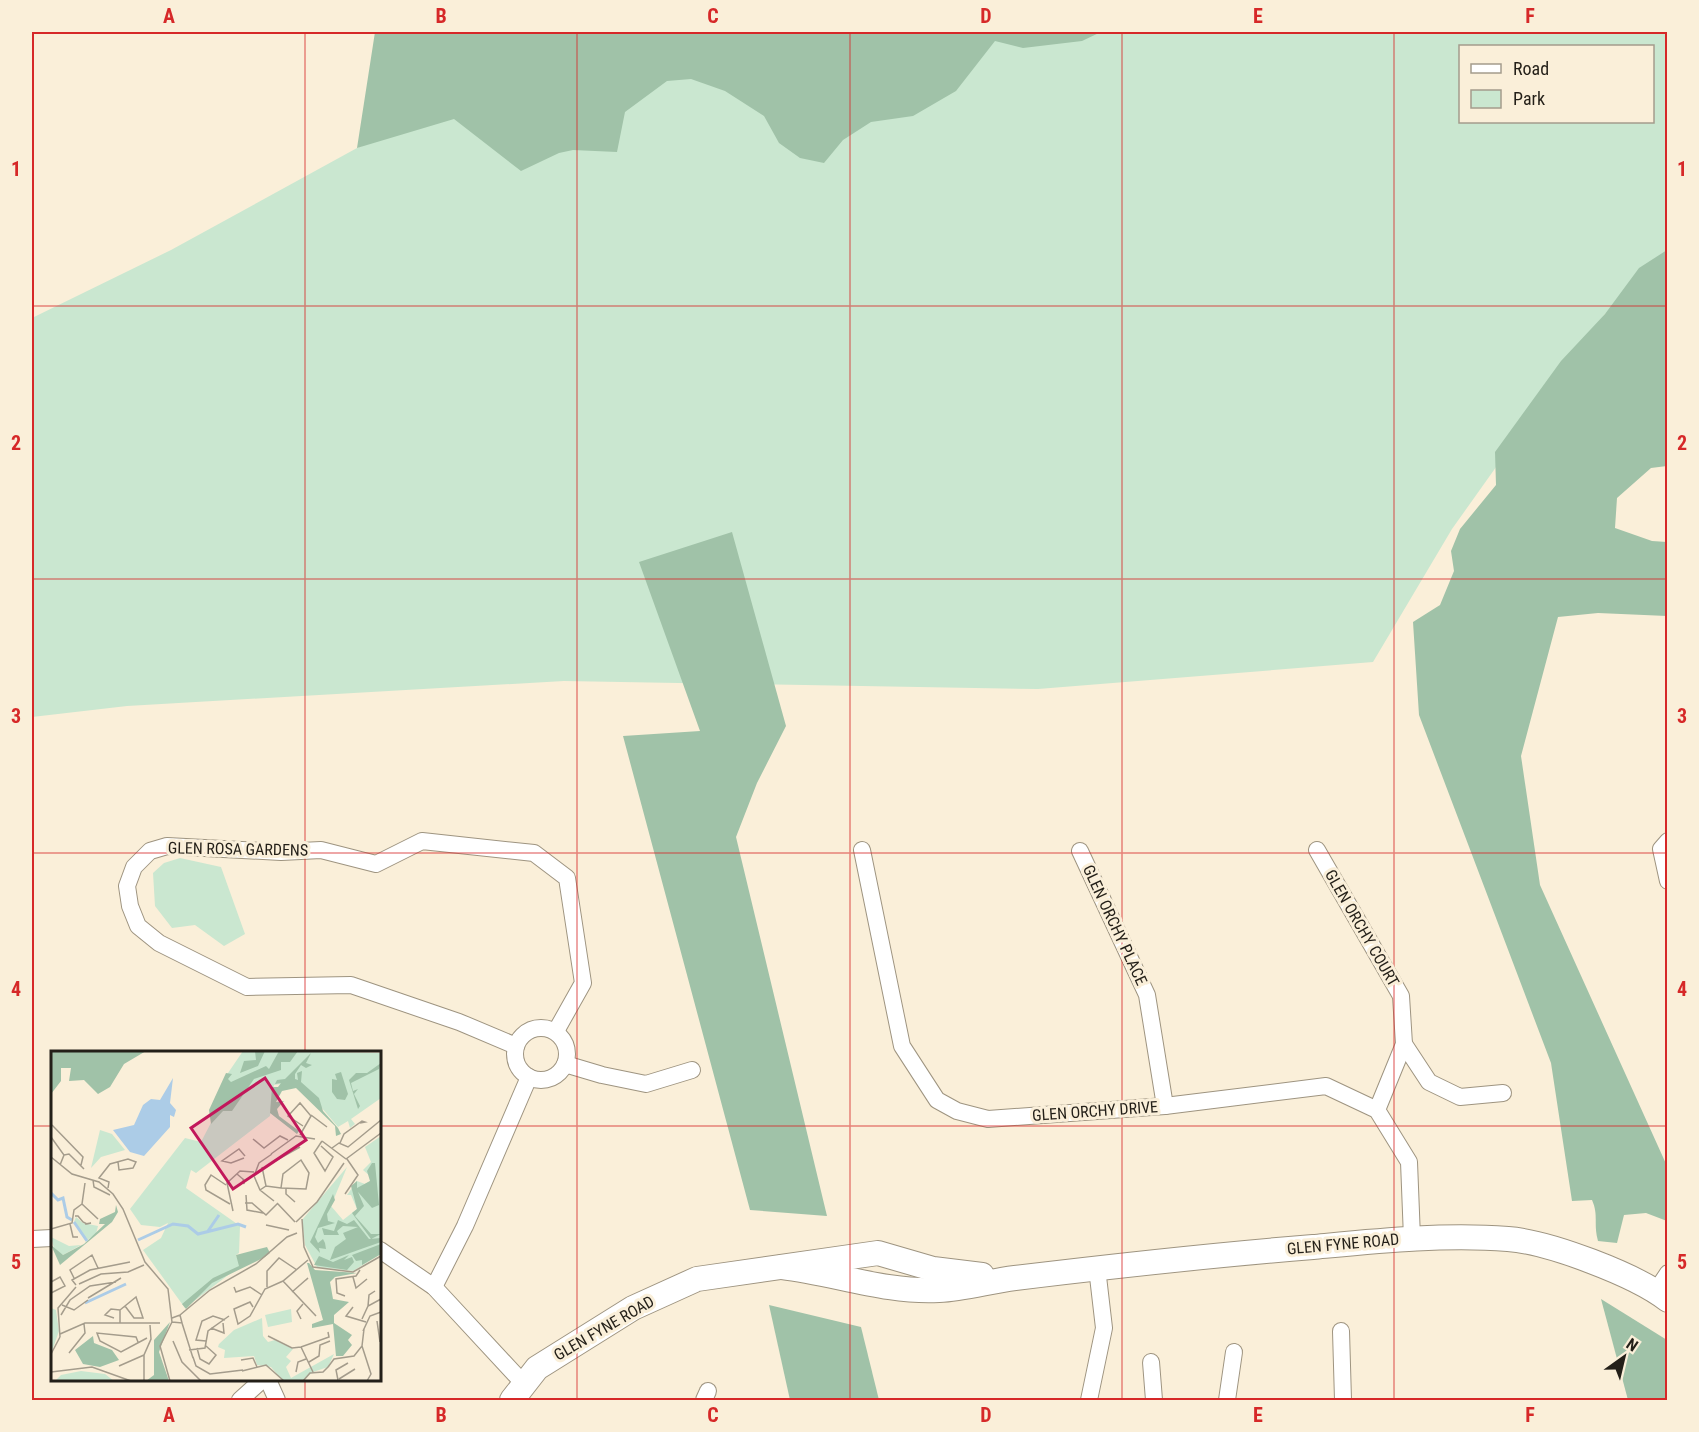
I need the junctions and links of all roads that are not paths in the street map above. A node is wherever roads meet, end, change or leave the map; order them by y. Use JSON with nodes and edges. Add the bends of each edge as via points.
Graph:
{"nodes":[{"id":1,"x":1668,"y":841,"type":"edge"},
{"id":2,"x":862,"y":850,"type":"dead end"},
{"id":3,"x":1317,"y":850,"type":"dead end"},
{"id":4,"x":1080,"y":851,"type":"dead end"},
{"id":5,"x":1668,"y":881,"type":"edge"},
{"id":6,"x":555,"y":1031,"type":"junction"},
{"id":7,"x":1404,"y":1044,"type":"junction"},
{"id":8,"x":516,"y":1046,"type":"junction"},
{"id":9,"x":566,"y":1064,"type":"junction"},
{"id":10,"x":692,"y":1070,"type":"dead end"},
{"id":11,"x":530,"y":1077,"type":"junction"},
{"id":12,"x":1503,"y":1093,"type":"dead end"},
{"id":13,"x":1165,"y":1106,"type":"junction"},
{"id":14,"x":1377,"y":1110,"type":"junction"},
{"id":15,"x":51,"y":1238,"type":"edge"},
{"id":16,"x":1412,"y":1238,"type":"junction"},
{"id":17,"x":32,"y":1239,"type":"edge"},
{"id":18,"x":381,"y":1251,"type":"edge"},
{"id":19,"x":1097,"y":1268,"type":"junction"},
{"id":20,"x":434,"y":1287,"type":"junction"},
{"id":21,"x":1664,"y":1288,"type":"edge"},
{"id":22,"x":1341,"y":1331,"type":"dead end"},
{"id":23,"x":1234,"y":1352,"type":"dead end"},
{"id":24,"x":1151,"y":1362,"type":"dead end"},
{"id":25,"x":261,"y":1381,"type":"edge"},
{"id":26,"x":268,"y":1381,"type":"edge"},
{"id":27,"x":518,"y":1392,"type":"edge"},
{"id":28,"x":240,"y":1401,"type":"edge"},
{"id":29,"x":277,"y":1401,"type":"edge"},
{"id":30,"x":1089,"y":1401,"type":"edge"},
{"id":31,"x":1154,"y":1401,"type":"edge"},
{"id":32,"x":1227,"y":1401,"type":"edge"},
{"id":33,"x":1343,"y":1401,"type":"edge"}],
"edges":[{"from":1,"to":5,"type":"street","via":[[1661,849]]},
{"from":2,"to":13,"type":"street","name":"GLEN ORCHY DRIVE","via":[[902,1046],[937,1100],[957,1111],[987,1119]]},
{"from":3,"to":7,"type":"street","name":"GLEN ORCHY COURT","via":[[1401,996]]},
{"from":4,"to":13,"type":"street","name":"GLEN ORCHY PLACE","via":[[1147,995]]},
{"from":6,"to":8,"type":"street","via":[[541,1027],[526,1032]]},
{"from":6,"to":8,"type":"street","name":"GLEN ROSA GARDENS","via":[[583,983],[567,878],[534,853],[422,841],[376,864],[321,850],[281,852],[167,846],[150,851],[134,867],[126,886],[138,926],[159,943],[247,987],[351,985]]},
{"from":6,"to":9,"type":"street","via":[[566,1043]]},
{"from":7,"to":12,"type":"street","via":[[1429,1082],[1460,1097]]},
{"from":7,"to":14,"type":"street","name":"GLEN ORCHY COURT"},
{"from":8,"to":11,"type":"street","via":[[515,1059],[522,1073]]},
{"from":9,"to":10,"type":"street","via":[[646,1084]]},
{"from":9,"to":11,"type":"street","via":[[551,1079],[536,1081]]},
{"from":11,"to":20,"type":"street"},
{"from":13,"to":14,"type":"street","name":"GLEN ORCHY DRIVE","via":[[1326,1086]]},
{"from":14,"to":16,"type":"street","via":[[1409,1162]]},
{"from":15,"to":17,"type":"street"},
{"from":16,"to":19,"type":"street","name":"GLEN FYNE ROAD"},
{"from":16,"to":21,"type":"street","name":"GLEN FYNE ROAD","via":[[1510,1239],[1586,1259]]},
{"from":18,"to":20,"type":"street"},
{"from":19,"to":27,"type":"street","name":"GLEN FYNE ROAD","via":[[1007,1279],[933,1269],[878,1253],[697,1280],[633,1308],[537,1368]]},
{"from":19,"to":30,"type":"street","via":[[1104,1328]]},
{"from":20,"to":27,"type":"street"},
{"from":22,"to":33,"type":"street"},
{"from":23,"to":32,"type":"street"},
{"from":24,"to":31,"type":"street"},
{"from":25,"to":28,"type":"street"},
{"from":26,"to":29,"type":"street"}]}
